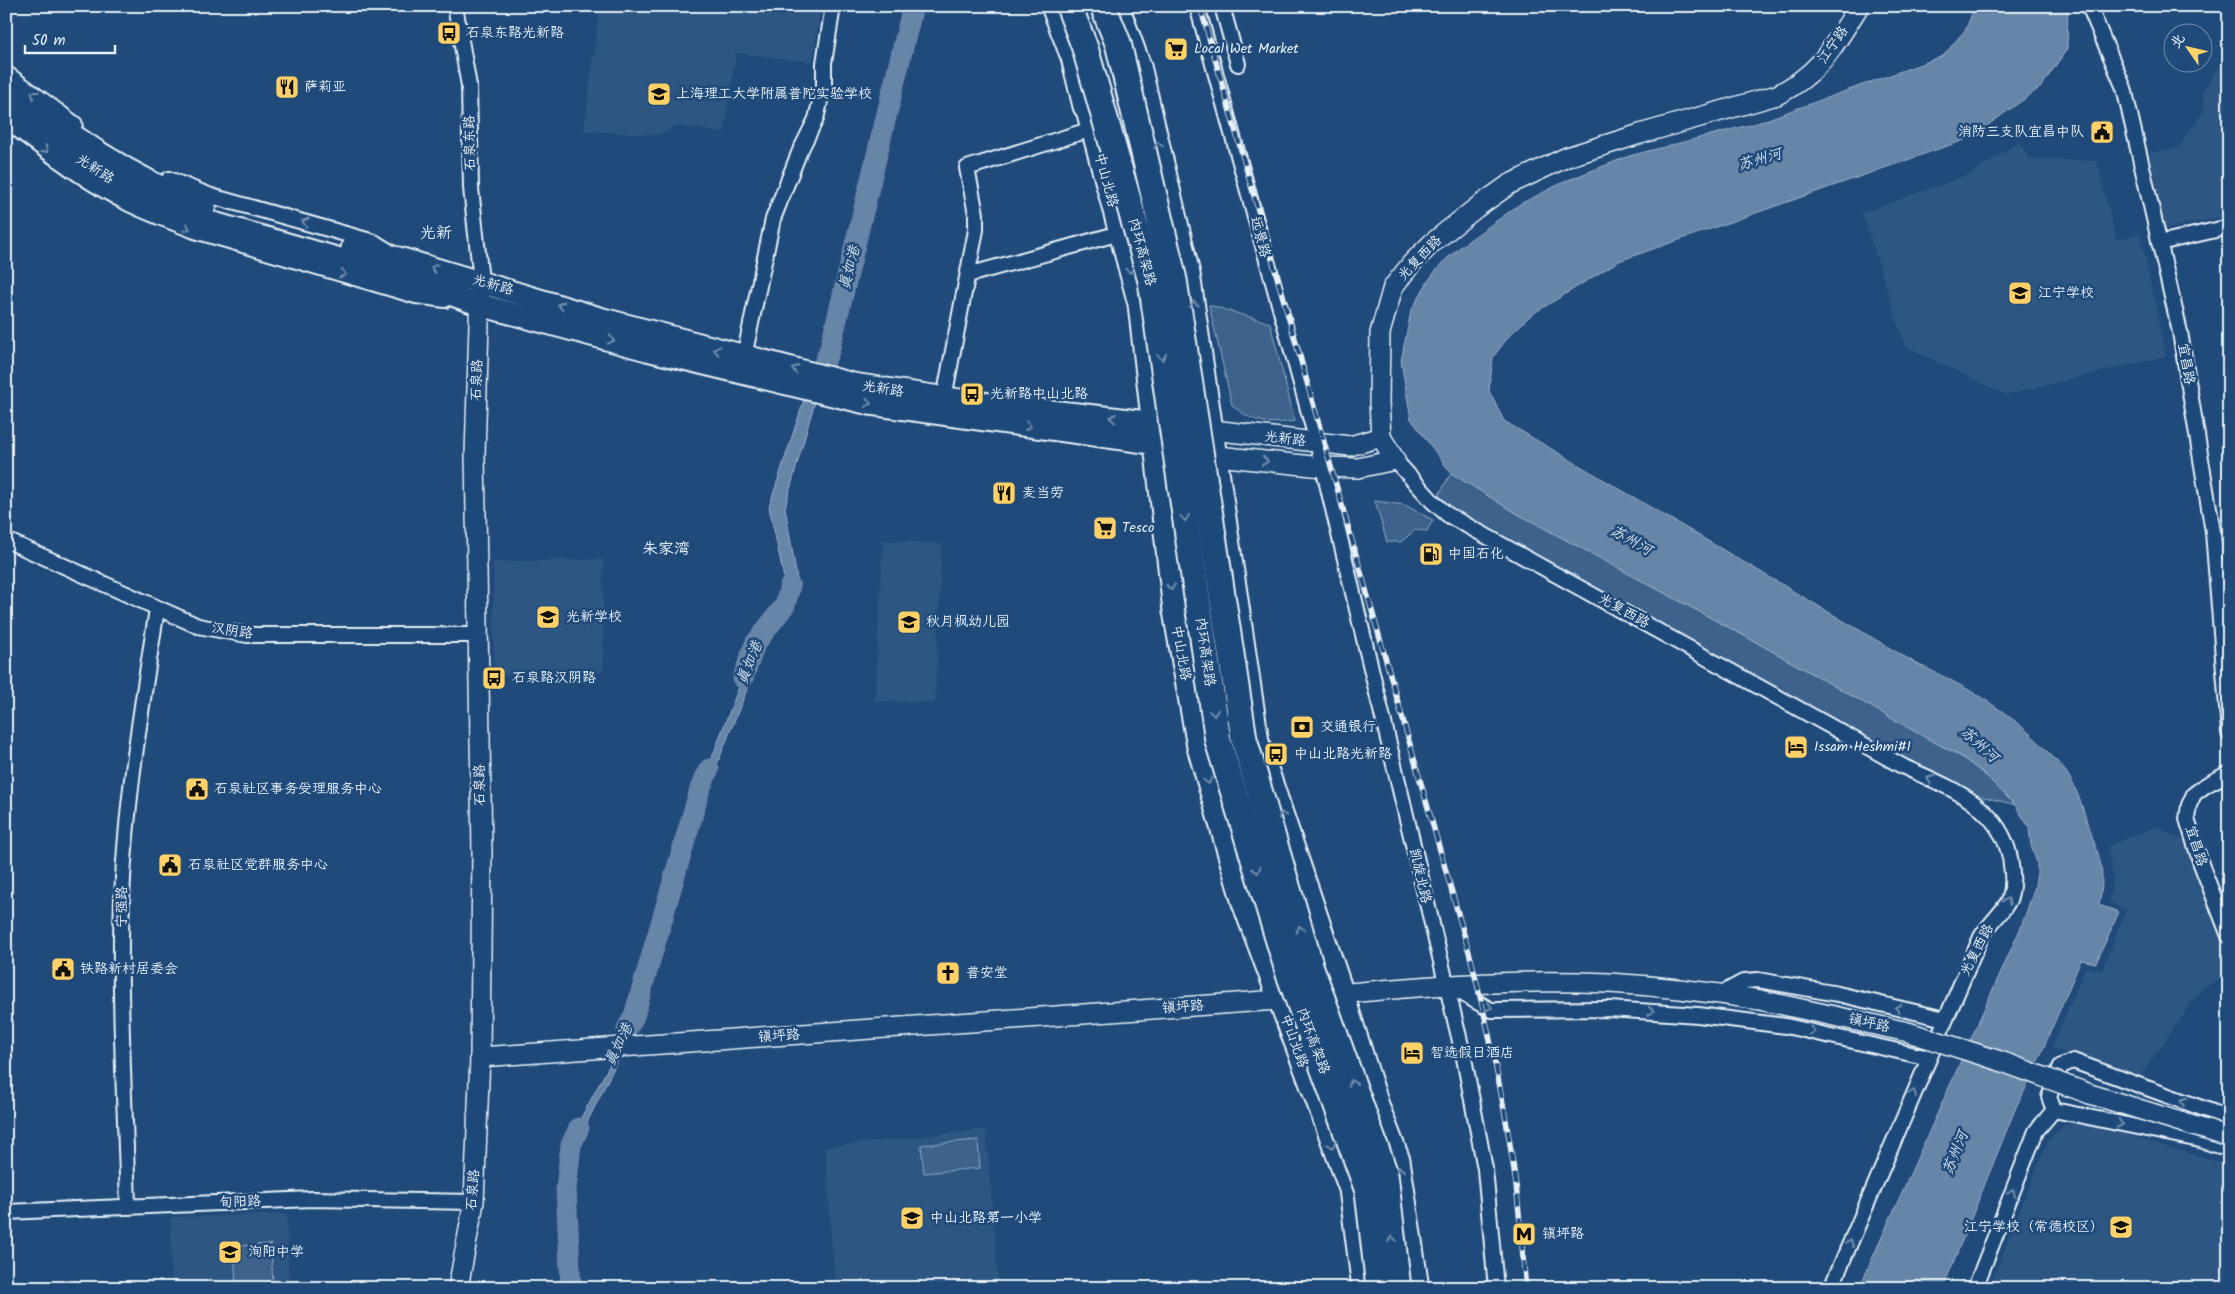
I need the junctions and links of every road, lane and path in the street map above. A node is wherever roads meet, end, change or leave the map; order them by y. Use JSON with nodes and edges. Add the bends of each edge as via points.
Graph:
{"nodes":[{"id":1,"x":455,"y":6,"type":"edge"},
{"id":2,"x":833,"y":6,"type":"edge"},
{"id":3,"x":1052,"y":6,"type":"edge"},
{"id":4,"x":1069,"y":6,"type":"edge"},
{"id":5,"x":1103,"y":6,"type":"edge"},
{"id":6,"x":1118,"y":6,"type":"edge"},
{"id":7,"x":1197,"y":6,"type":"edge"},
{"id":8,"x":1222,"y":6,"type":"edge"},
{"id":9,"x":2089,"y":6,"type":"edge"},
{"id":10,"x":1855,"y":12,"type":"edge"},
{"id":11,"x":1238,"y":64,"type":"dead end"},
{"id":12,"x":1814,"y":72,"type":"joint"},
{"id":13,"x":6,"y":73,"type":"edge"},
{"id":14,"x":6,"y":87,"type":"edge"},
{"id":15,"x":6,"y":106,"type":"edge"},
{"id":16,"x":1089,"y":117,"type":"junction"},
{"id":17,"x":6,"y":121,"type":"edge"},
{"id":18,"x":2229,"y":227,"type":"edge"},
{"id":19,"x":1120,"y":233,"type":"junction"},
{"id":20,"x":2160,"y":242,"type":"junction"},
{"id":21,"x":335,"y":250,"type":"junction"},
{"id":22,"x":399,"y":258,"type":"junction"},
{"id":23,"x":968,"y":274,"type":"junction"},
{"id":24,"x":481,"y":281,"type":"junction"},
{"id":25,"x":480,"y":305,"type":"junction"},
{"id":26,"x":744,"y":357,"type":"junction"},
{"id":27,"x":762,"y":370,"type":"junction"},
{"id":28,"x":823,"y":384,"type":"junction"},
{"id":29,"x":944,"y":398,"type":"junction"},
{"id":30,"x":1213,"y":430,"type":"junction"},
{"id":31,"x":1153,"y":432,"type":"junction"},
{"id":32,"x":1381,"y":436,"type":"junction"},
{"id":33,"x":1317,"y":442,"type":"junction"},
{"id":34,"x":1217,"y":456,"type":"junction"},
{"id":35,"x":1395,"y":460,"type":"junction"},
{"id":36,"x":1322,"y":467,"type":"junction"},
{"id":37,"x":6,"y":540,"type":"edge"},
{"id":38,"x":157,"y":608,"type":"junction"},
{"id":39,"x":477,"y":635,"type":"junction"},
{"id":40,"x":2229,"y":733,"type":"edge"},
{"id":41,"x":2229,"y":773,"type":"edge"},
{"id":42,"x":2229,"y":936,"type":"edge"},
{"id":43,"x":1446,"y":985,"type":"junction"},
{"id":44,"x":1343,"y":994,"type":"junction"},
{"id":45,"x":1720,"y":994,"type":"junction"},
{"id":46,"x":1279,"y":1000,"type":"junction"},
{"id":47,"x":1945,"y":1019,"type":"junction"},
{"id":48,"x":480,"y":1057,"type":"junction"},
{"id":49,"x":1929,"y":1058,"type":"junction"},
{"id":50,"x":2054,"y":1110,"type":"junction"},
{"id":51,"x":2229,"y":1118,"type":"edge"},
{"id":52,"x":2229,"y":1137,"type":"edge"},
{"id":53,"x":2229,"y":1149,"type":"edge"},
{"id":54,"x":474,"y":1202,"type":"junction"},
{"id":55,"x":128,"y":1207,"type":"junction"},
{"id":56,"x":6,"y":1212,"type":"edge"},
{"id":57,"x":458,"y":1288,"type":"edge"},
{"id":58,"x":1363,"y":1288,"type":"edge"},
{"id":59,"x":1379,"y":1288,"type":"edge"},
{"id":60,"x":1398,"y":1288,"type":"edge"},
{"id":61,"x":1418,"y":1288,"type":"edge"},
{"id":62,"x":1496,"y":1288,"type":"edge"},
{"id":63,"x":1831,"y":1288,"type":"edge"},
{"id":64,"x":1975,"y":1288,"type":"edge"}],
"edges":[{"from":1,"to":24,"type":"street","name":"石泉东路","via":[[469,86],[471,188]]},
{"from":2,"to":26,"type":"street","via":[[824,85],[816,119],[773,220]]},
{"from":3,"to":16,"type":"main road","name":"中山北路","via":[[1079,78]]},
{"from":3,"to":16,"type":"highway","via":[[1074,57]]},
{"from":4,"to":59,"type":"highway","name":"内环高架路","one_way":true,"bridge":true,"via":[[1085,48],[1151,281],[1218,740],[1289,974],[1368,1191]]},
{"from":60,"to":5,"type":"highway","name":"内环高架路","one_way":true,"bridge":true,"via":[[1385,1174],[1311,968],[1244,739],[1174,280],[1118,43]]},
{"from":30,"to":6,"type":"main road","one_way":true,"via":[[1189,274],[1140,66]]},
{"from":7,"to":33,"type":"street","name":"远景路"},
{"from":8,"to":11,"type":"street"},
{"from":9,"to":20,"type":"street","name":"宜昌路","via":[[2124,88]]},
{"from":10,"to":12,"type":"main road","name":"江宁路"},
{"from":12,"to":32,"type":"main road","name":"光复西路","via":[[1777,96],[1567,157],[1510,184],[1432,243],[1393,287],[1380,333]]},
{"from":22,"to":13,"type":"street","name":"光新路","one_way":true,"via":[[374,242],[211,196],[164,177],[91,136]]},
{"from":14,"to":21,"type":"main road","name":"光新路","via":[[102,155],[149,183],[208,207]]},
{"from":15,"to":21,"type":"main road","name":"光新路","via":[[93,168],[143,196],[203,220]]},
{"from":16,"to":19,"type":"main road","name":"中山北路"},
{"from":16,"to":23,"type":"street","via":[[967,168],[976,214]]},
{"from":17,"to":25,"type":"street","name":"光新路","one_way":true,"via":[[70,169],[160,218],[416,296]]},
{"from":18,"to":20,"type":"street"},
{"from":19,"to":23,"type":"street"},
{"from":19,"to":31,"type":"main road","name":"中山北路","one_way":true,"via":[[1139,304]]},
{"from":20,"to":40,"type":"street","name":"宜昌路","via":[[2182,341],[2213,532]]},
{"from":21,"to":22,"type":"main road","name":"光新路"},
{"from":21,"to":25,"type":"main road","name":"光新路"},
{"from":24,"to":22,"type":"main road","name":"光新路","one_way":true},
{"from":23,"to":29,"type":"street"},
{"from":24,"to":25,"type":"main road","name":"石泉路"},
{"from":26,"to":24,"type":"main road","name":"光新路","one_way":true,"via":[[603,319]]},
{"from":25,"to":27,"type":"main road","name":"光新路","one_way":true,"via":[[647,350]]},
{"from":25,"to":39,"type":"main road","name":"石泉路","via":[[475,455]]},
{"from":26,"to":27,"type":"main road","name":"光新路"},
{"from":27,"to":28,"type":"main road","name":"光新路"},
{"from":28,"to":29,"type":"main road","name":"光新路"},
{"from":28,"to":31,"type":"main road","name":"光新路","one_way":true,"via":[[887,406]]},
{"from":31,"to":29,"type":"main road","name":"光新路","one_way":true},
{"from":30,"to":31,"type":"main road","name":"光新路"},
{"from":30,"to":33,"type":"main road","name":"光新路"},
{"from":30,"to":34,"type":"main road"},
{"from":31,"to":34,"type":"main road","name":"光新路"},
{"from":31,"to":46,"type":"main road","name":"中山北路","one_way":true,"via":[[1174,611],[1198,748],[1244,903]]},
{"from":32,"to":33,"type":"main road","name":"光新路","via":[[1350,446]]},
{"from":32,"to":35,"type":"main road","name":"光复西路"},
{"from":33,"to":36,"type":"street","name":"远景路"},
{"from":34,"to":36,"type":"main road","name":"光新路","one_way":true},
{"from":44,"to":34,"type":"main road","one_way":true,"via":[[1258,742]]},
{"from":35,"to":36,"type":"main road","name":"光新路","via":[[1358,468]]},
{"from":47,"to":35,"type":"street","name":"光复西路","one_way":true,"via":[[1981,937],[2010,898],[2013,873],[2009,853],[1988,814],[1957,792],[1904,767],[1448,515]]},
{"from":36,"to":43,"type":"street","name":"凯旋北路"},
{"from":37,"to":38,"type":"street","name":"汉阴路"},
{"from":38,"to":39,"type":"street","name":"汉阴路","via":[[198,626],[247,635]]},
{"from":38,"to":55,"type":"street","name":"宁强路","via":[[135,753],[123,878],[122,985]]},
{"from":39,"to":48,"type":"main road","name":"石泉路","via":[[482,851]]},
{"from":41,"to":42,"type":"street","name":"宜昌路","via":[[2194,794],[2187,819]]},
{"from":43,"to":44,"type":"main road","name":"镇坪路"},
{"from":43,"to":45,"type":"main road","name":"镇坪路","via":[[1608,983]]},
{"from":43,"to":49,"type":"street","one_way":true,"via":[[1491,1010],[1609,1009],[1707,1016],[1786,1026]]},
{"from":43,"to":62,"type":"street","name":"凯旋北路","via":[[1485,1168]]},
{"from":44,"to":46,"type":"main road","name":"镇坪路"},
{"from":61,"to":44,"type":"main road","one_way":true,"via":[[1399,1160]]},
{"from":47,"to":45,"type":"street","one_way":true,"via":[[1838,994],[1758,980],[1745,981]]},
{"from":45,"to":52,"type":"main road","name":"镇坪路","bridge":true,"via":[[1908,1032]]},
{"from":46,"to":48,"type":"main road","name":"镇坪路"},
{"from":46,"to":58,"type":"main road","name":"中山北路","one_way":true,"via":[[1350,1188]]},
{"from":47,"to":49,"type":"street","name":"光复西路"},
{"from":48,"to":54,"type":"main road","name":"石泉路"},
{"from":63,"to":49,"type":"street","name":"光复西路","one_way":true},
{"from":51,"to":50,"type":"street","one_way":true,"via":[[2073,1061],[2061,1066],[2048,1097]]},
{"from":50,"to":53,"type":"street","one_way":true},
{"from":64,"to":50,"type":"street","one_way":true,"via":[[2036,1131]]},
{"from":54,"to":55,"type":"street","name":"旬阳路","via":[[312,1199]]},
{"from":54,"to":57,"type":"main road","name":"石泉路"},
{"from":55,"to":56,"type":"street","name":"旬阳路"}]}
